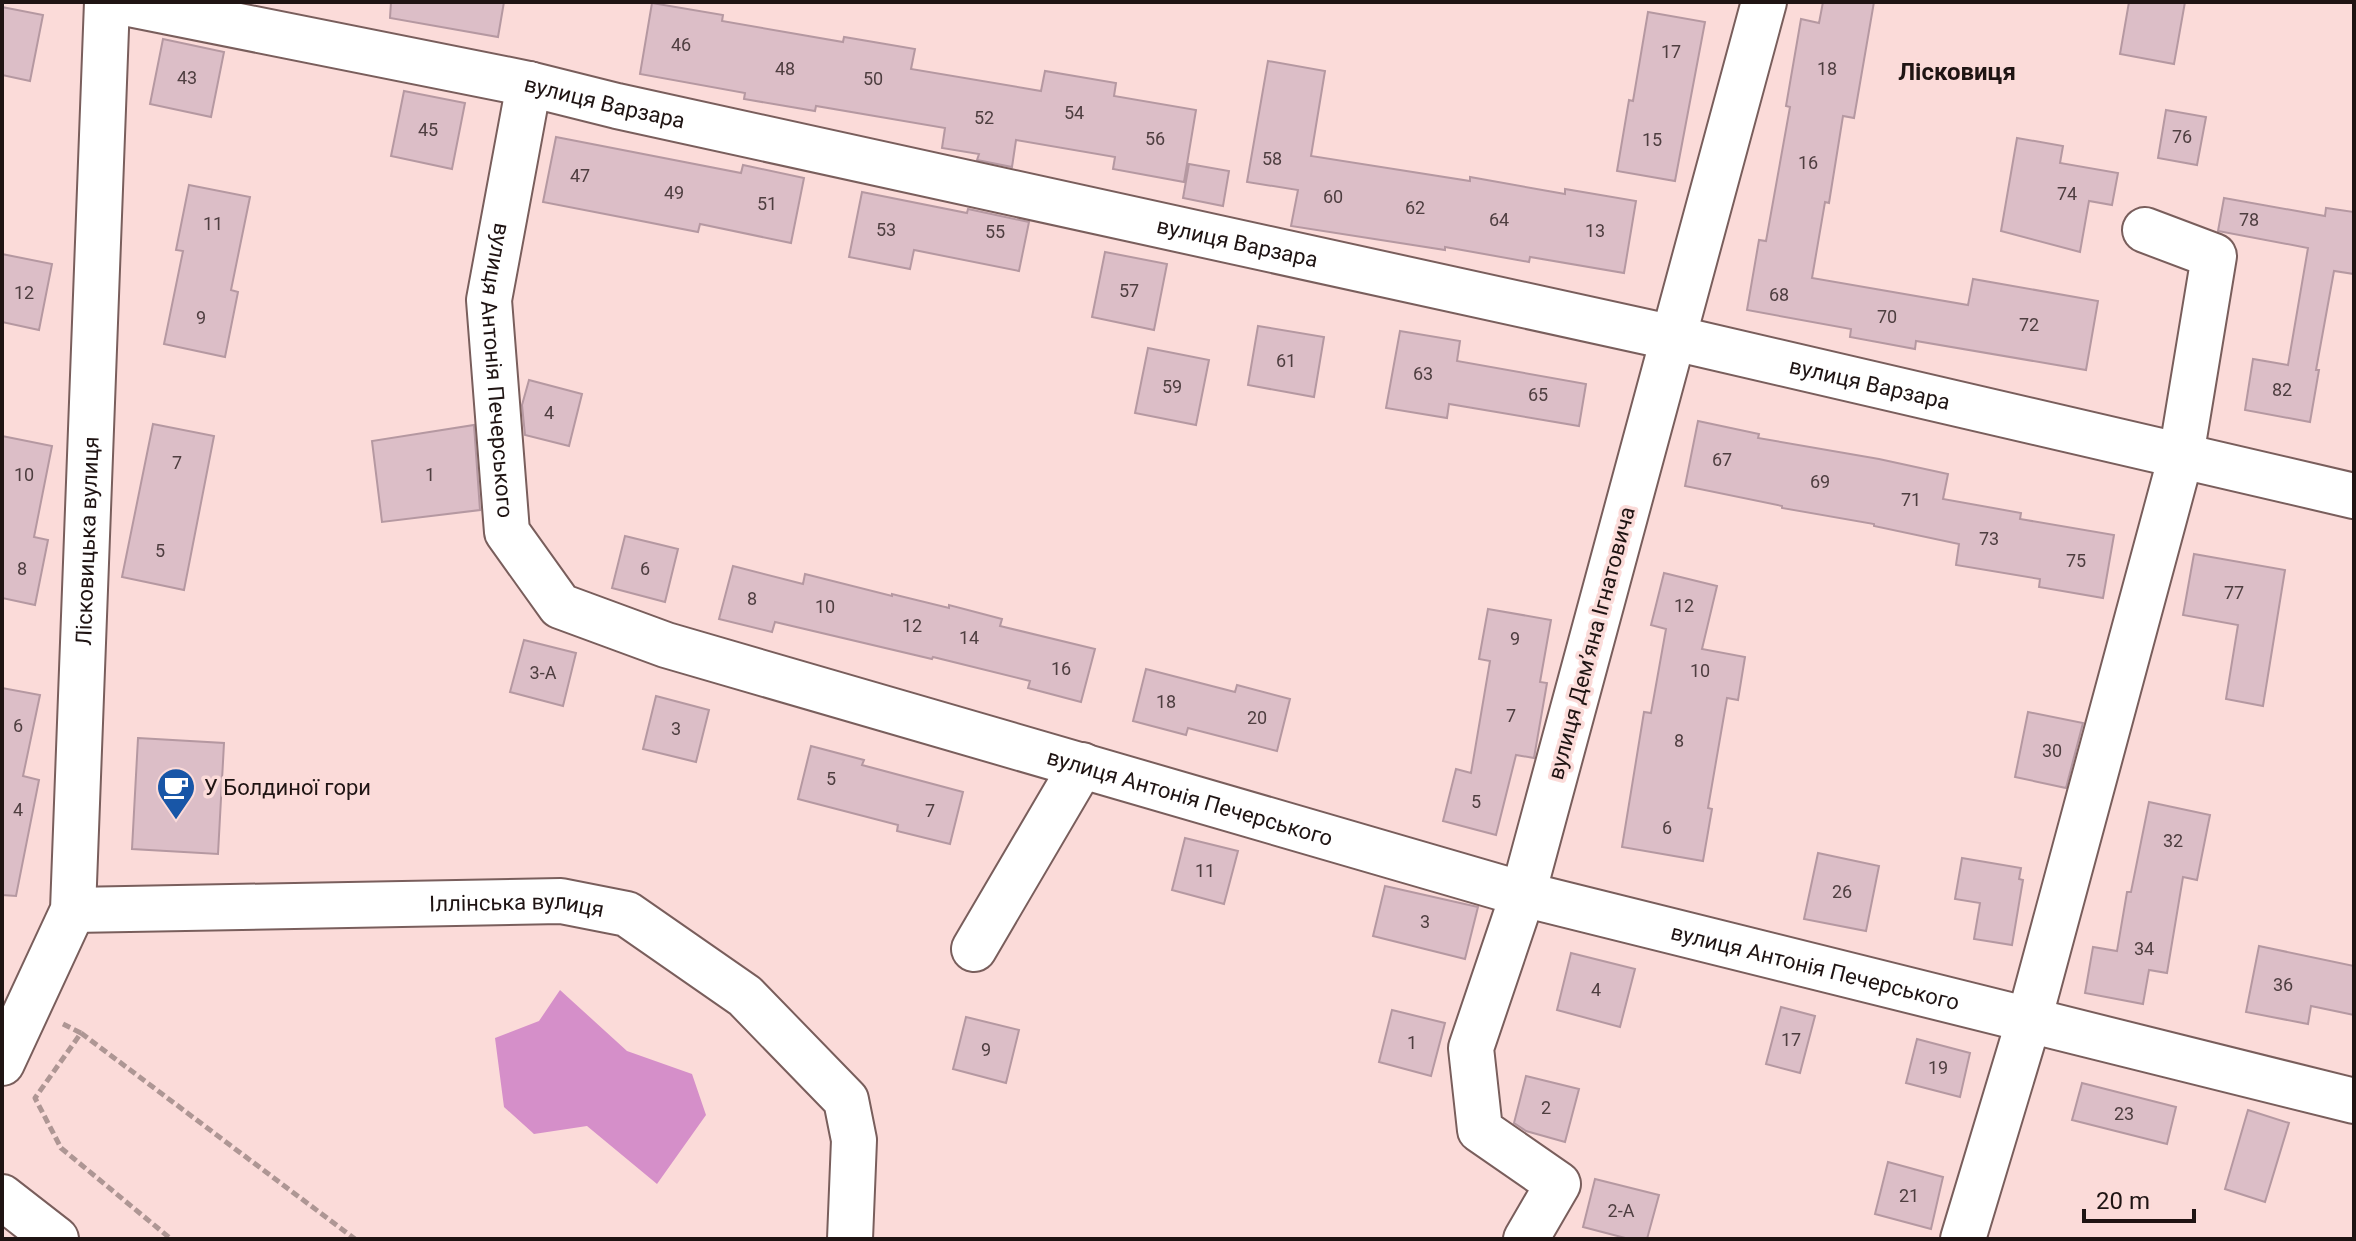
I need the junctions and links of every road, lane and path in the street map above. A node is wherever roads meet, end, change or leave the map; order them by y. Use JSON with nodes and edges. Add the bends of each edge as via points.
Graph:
{"nodes":[{"id":1,"x":107,"y":2,"type":"edge"},
{"id":2,"x":119,"y":2,"type":"edge"},
{"id":3,"x":1764,"y":2,"type":"edge"},
{"id":4,"x":529,"y":84,"type":"junction"},
{"id":5,"x":2145,"y":230,"type":"dead end"},
{"id":6,"x":1674,"y":338,"type":"junction"},
{"id":7,"x":2181,"y":456,"type":"junction"},
{"id":8,"x":2354,"y":496,"type":"edge"},
{"id":9,"x":1082,"y":765,"type":"junction"},
{"id":10,"x":1523,"y":894,"type":"junction"},
{"id":11,"x":73,"y":910,"type":"junction"},
{"id":12,"x":974,"y":949,"type":"dead end"},
{"id":13,"x":2029,"y":1020,"type":"junction"},
{"id":14,"x":59,"y":1022,"type":"dead end"},
{"id":15,"x":81,"y":1033,"type":"junction"},
{"id":16,"x":2,"y":1063,"type":"edge"},
{"id":17,"x":2354,"y":1101,"type":"edge"},
{"id":18,"x":2,"y":1197,"type":"edge"},
{"id":19,"x":56,"y":1239,"type":"edge"},
{"id":20,"x":171,"y":1239,"type":"edge"},
{"id":21,"x":355,"y":1239,"type":"edge"},
{"id":22,"x":850,"y":1239,"type":"edge"},
{"id":23,"x":1526,"y":1239,"type":"edge"},
{"id":24,"x":1963,"y":1239,"type":"edge"}],
"edges":[{"from":1,"to":11,"type":"street","name":"Лісковицька вулиця"},
{"from":2,"to":4,"type":"street","name":"вулиця Варзара"},
{"from":3,"to":6,"type":"street","name":"вулиця Демʼяна Ігнатовича"},
{"from":4,"to":6,"type":"street","name":"вулиця Варзара"},
{"from":4,"to":9,"type":"street","name":"вулиця Антонія Печерського","via":[[489,300],[507,532],[560,606],[666,645]]},
{"from":5,"to":7,"type":"street","via":[[2214,256]]},
{"from":6,"to":7,"type":"street","name":"вулиця Варзара"},
{"from":6,"to":10,"type":"street","name":"вулиця Демʼяна Ігнатовича"},
{"from":7,"to":8,"type":"street","name":"вулиця Варзара"},
{"from":7,"to":13,"type":"street"},
{"from":9,"to":10,"type":"street","name":"вулиця Антонія Печерського"},
{"from":9,"to":12,"type":"street"},
{"from":10,"to":13,"type":"street","name":"вулиця Антонія Печерського"},
{"from":10,"to":23,"type":"street","name":"вулиця Демʼяна Ігнатовича","via":[[1471,1048],[1480,1130],[1558,1184]]},
{"from":11,"to":16,"type":"street","name":"Лісковицька вулиця"},
{"from":11,"to":22,"type":"street","name":"Іллінська вулиця","via":[[561,901],[627,914],[745,996],[846,1100],[854,1140]]},
{"from":13,"to":17,"type":"street","name":"вулиця Антонія Печерського"},
{"from":13,"to":24,"type":"street"},
{"from":14,"to":15,"type":"path"},
{"from":15,"to":20,"type":"path","via":[[35,1098],[61,1148]]},
{"from":15,"to":21,"type":"path"},
{"from":18,"to":19,"type":"street"}]}
